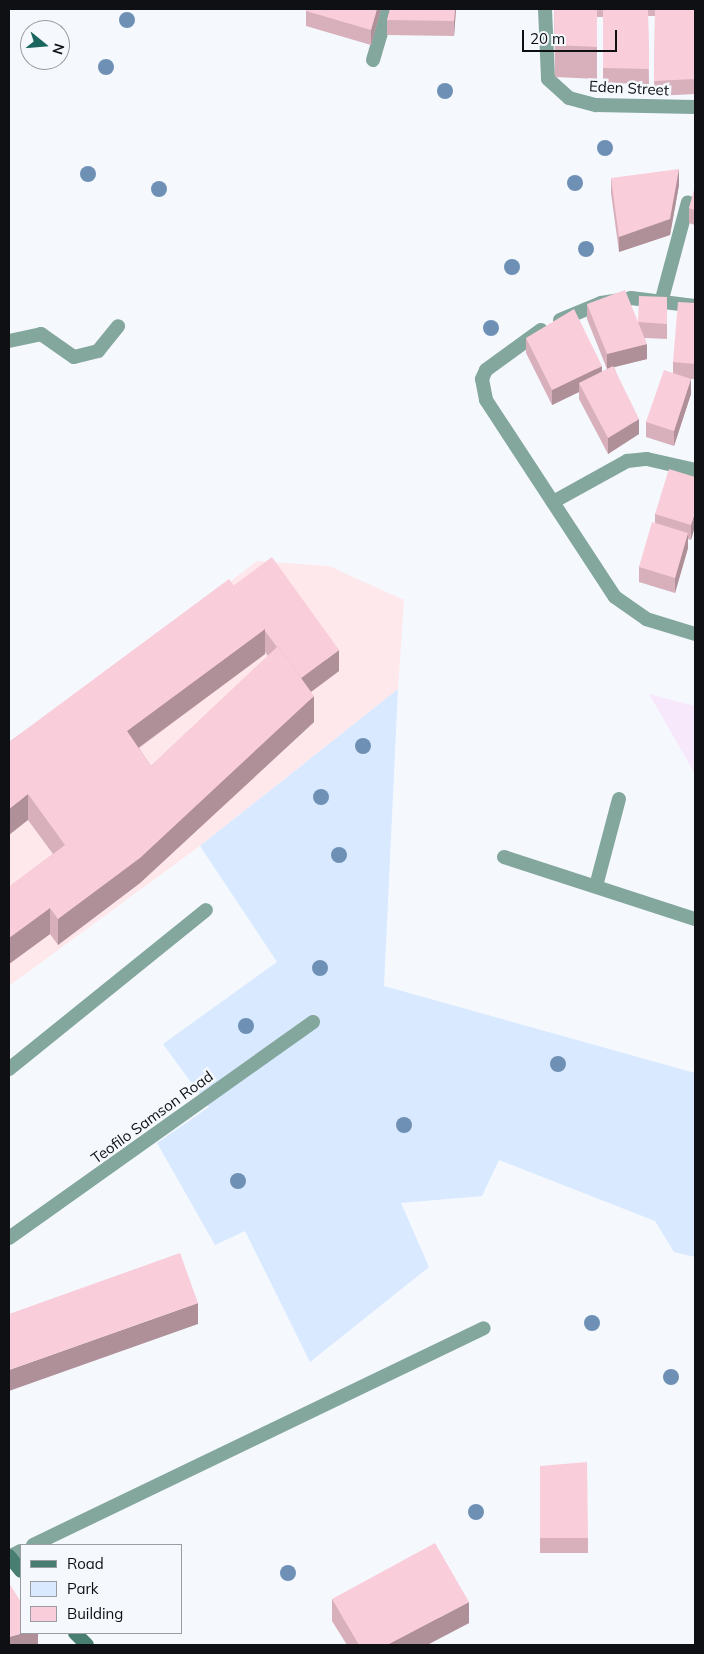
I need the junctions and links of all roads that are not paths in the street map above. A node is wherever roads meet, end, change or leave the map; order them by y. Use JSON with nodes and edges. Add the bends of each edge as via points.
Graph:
{"nodes":[{"id":1,"x":388,"y":9,"type":"edge"},
{"id":2,"x":545,"y":9,"type":"edge"},
{"id":3,"x":373,"y":60,"type":"dead end"},
{"id":4,"x":695,"y":107,"type":"edge"},
{"id":5,"x":688,"y":202,"type":"dead end"},
{"id":6,"x":662,"y":299,"type":"junction"},
{"id":7,"x":695,"y":306,"type":"edge"},
{"id":8,"x":118,"y":326,"type":"dead end"},
{"id":9,"x":9,"y":341,"type":"edge"},
{"id":10,"x":695,"y":470,"type":"edge"},
{"id":11,"x":553,"y":502,"type":"junction"},
{"id":12,"x":695,"y":634,"type":"edge"},
{"id":13,"x":619,"y":799,"type":"dead end"},
{"id":14,"x":504,"y":856,"type":"dead end"},
{"id":15,"x":596,"y":886,"type":"junction"},
{"id":16,"x":206,"y":910,"type":"dead end"},
{"id":17,"x":695,"y":919,"type":"edge"},
{"id":18,"x":313,"y":1022,"type":"dead end"},
{"id":19,"x":9,"y":1069,"type":"edge"},
{"id":20,"x":9,"y":1238,"type":"edge"},
{"id":21,"x":484,"y":1328,"type":"dead end"},
{"id":22,"x":35,"y":1544,"type":"edge"},
{"id":23,"x":13,"y":1555,"type":"edge"},
{"id":24,"x":20,"y":1569,"type":"edge"},
{"id":25,"x":76,"y":1634,"type":"edge"},
{"id":26,"x":86,"y":1645,"type":"edge"}],
"edges":[{"from":1,"to":3,"type":"street"},
{"from":2,"to":4,"type":"street","name":"Eden Street","via":[[548,79],[569,98],[596,105]]},
{"from":5,"to":6,"type":"street"},
{"from":6,"to":7,"type":"street"},
{"from":6,"to":11,"type":"street","via":[[601,303],[567,316],[528,337],[486,370],[482,379],[486,400]]},
{"from":8,"to":9,"type":"street","via":[[98,351],[74,357],[41,334]]},
{"from":10,"to":11,"type":"street","via":[[665,461],[626,461]]},
{"from":11,"to":12,"type":"street","via":[[615,596],[629,609]]},
{"from":13,"to":15,"type":"street"},
{"from":14,"to":15,"type":"street"},
{"from":15,"to":17,"type":"street"},
{"from":16,"to":19,"type":"street"},
{"from":18,"to":20,"type":"street","name":"Teofilo Samson Road"},
{"from":21,"to":22,"type":"street"},
{"from":23,"to":24,"type":"main road"},
{"from":25,"to":26,"type":"main road"}]}
